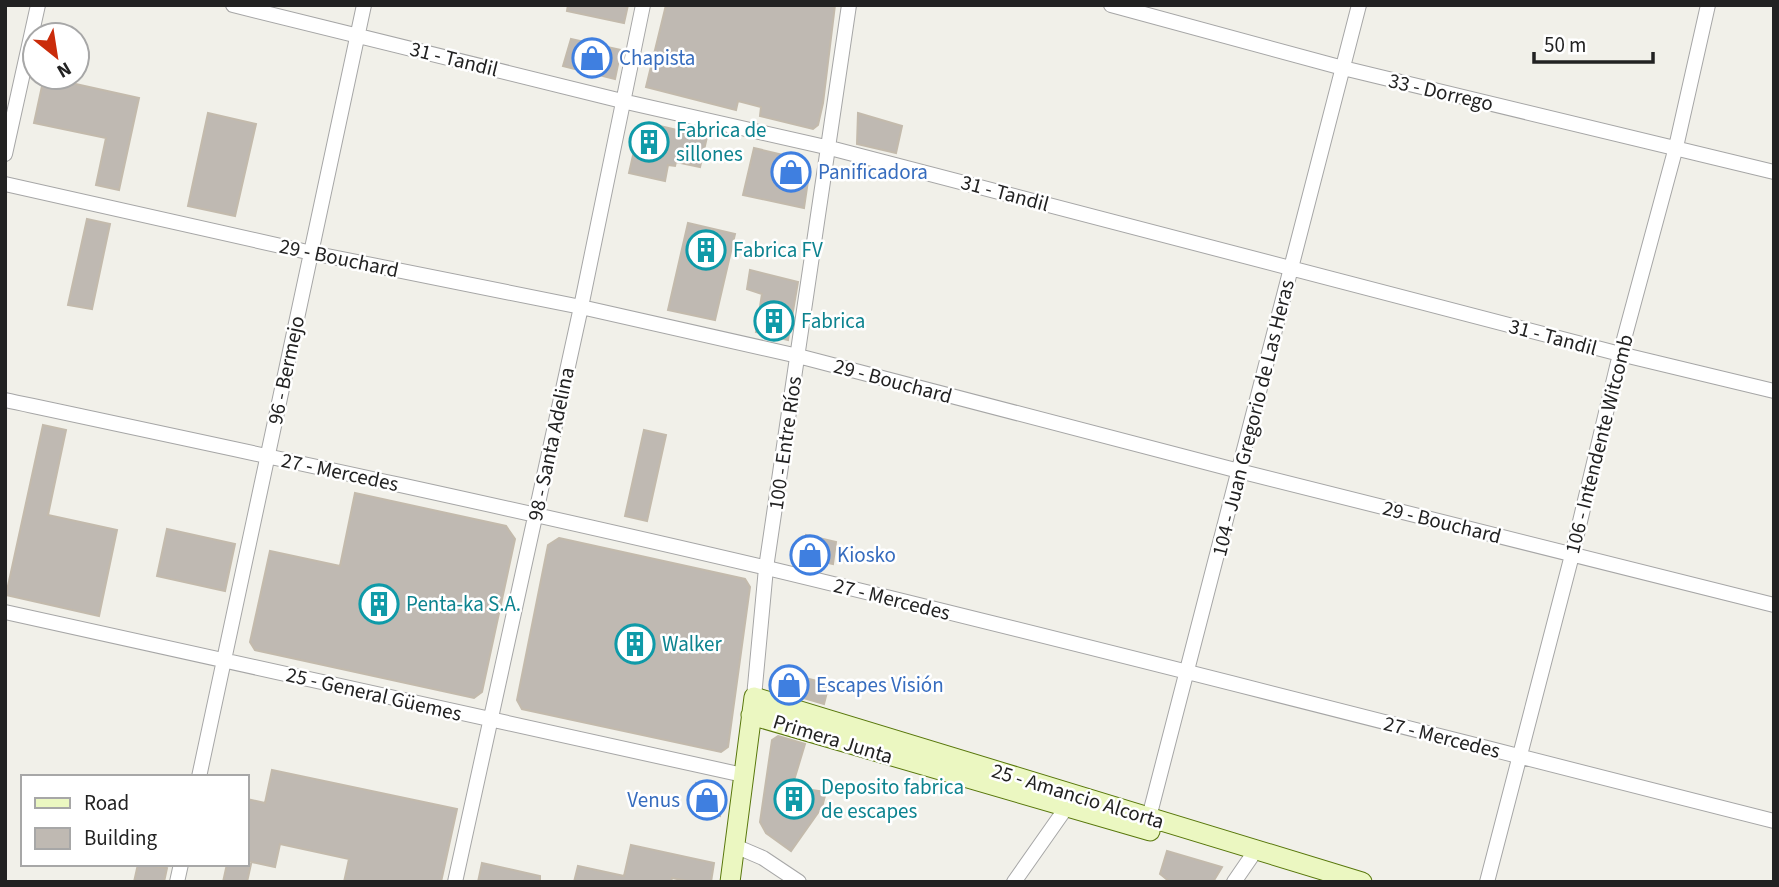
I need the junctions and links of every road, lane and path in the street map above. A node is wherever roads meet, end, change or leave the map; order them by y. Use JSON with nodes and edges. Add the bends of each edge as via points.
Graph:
{"nodes":[{"id":1,"x":38,"y":5,"type":"edge"},
{"id":2,"x":233,"y":5,"type":"edge"},
{"id":3,"x":364,"y":5,"type":"edge"},
{"id":4,"x":643,"y":5,"type":"edge"},
{"id":5,"x":849,"y":5,"type":"edge"},
{"id":6,"x":1111,"y":5,"type":"edge"},
{"id":7,"x":1359,"y":5,"type":"edge"},
{"id":8,"x":1708,"y":5,"type":"edge"},
{"id":9,"x":358,"y":35,"type":"junction"},
{"id":10,"x":1343,"y":68,"type":"junction"},
{"id":11,"x":622,"y":101,"type":"junction"},
{"id":12,"x":1676,"y":147,"type":"junction"},
{"id":13,"x":830,"y":148,"type":"junction"},
{"id":14,"x":5,"y":154,"type":"edge"},
{"id":15,"x":1774,"y":172,"type":"edge"},
{"id":16,"x":5,"y":184,"type":"edge"},
{"id":17,"x":312,"y":253,"type":"junction"},
{"id":18,"x":1291,"y":267,"type":"junction"},
{"id":19,"x":581,"y":307,"type":"junction"},
{"id":20,"x":1620,"y":354,"type":"junction"},
{"id":21,"x":798,"y":356,"type":"junction"},
{"id":22,"x":1774,"y":391,"type":"edge"},
{"id":23,"x":5,"y":400,"type":"edge"},
{"id":24,"x":268,"y":456,"type":"junction"},
{"id":25,"x":1239,"y":471,"type":"junction"},
{"id":26,"x":535,"y":514,"type":"junction"},
{"id":27,"x":1572,"y":555,"type":"junction"},
{"id":28,"x":766,"y":568,"type":"junction"},
{"id":29,"x":1774,"y":605,"type":"edge"},
{"id":30,"x":5,"y":612,"type":"edge"},
{"id":31,"x":224,"y":661,"type":"junction"},
{"id":32,"x":1187,"y":672,"type":"junction"},
{"id":33,"x":752,"y":706,"type":"junction"},
{"id":34,"x":490,"y":720,"type":"junction"},
{"id":35,"x":1521,"y":757,"type":"junction"},
{"id":36,"x":199,"y":775,"type":"edge"},
{"id":37,"x":743,"y":775,"type":"junction"},
{"id":38,"x":1069,"y":801,"type":"junction"},
{"id":39,"x":1774,"y":821,"type":"edge"},
{"id":40,"x":1148,"y":824,"type":"junction"},
{"id":41,"x":735,"y":846,"type":"junction"},
{"id":42,"x":1253,"y":855,"type":"junction"},
{"id":43,"x":455,"y":882,"type":"edge"},
{"id":44,"x":730,"y":882,"type":"edge"},
{"id":45,"x":799,"y":882,"type":"edge"},
{"id":46,"x":1014,"y":882,"type":"edge"},
{"id":47,"x":1234,"y":882,"type":"edge"},
{"id":48,"x":1319,"y":882,"type":"edge"},
{"id":49,"x":1362,"y":882,"type":"edge"},
{"id":50,"x":1487,"y":882,"type":"edge"}],
"edges":[{"from":1,"to":14,"type":"street"},
{"from":2,"to":9,"type":"street","name":"31 - Tandil"},
{"from":3,"to":9,"type":"street","name":"96 - Bermejo"},
{"from":4,"to":11,"type":"street","name":"98 - Santa Adelina"},
{"from":5,"to":13,"type":"street","name":"100 - Entre Ríos"},
{"from":6,"to":10,"type":"street","name":"33 - Dorrego"},
{"from":7,"to":10,"type":"street","name":"104 - Juan Gregorio de Las Heras"},
{"from":8,"to":12,"type":"street","name":"106 - Intendente Witcomb"},
{"from":9,"to":11,"type":"street","name":"31 - Tandil"},
{"from":9,"to":17,"type":"street","name":"96 - Bermejo"},
{"from":10,"to":12,"type":"street","name":"33 - Dorrego"},
{"from":10,"to":18,"type":"street","name":"104 - Juan Gregorio de Las Heras"},
{"from":11,"to":13,"type":"street","name":"31 - Tandil"},
{"from":11,"to":19,"type":"street","name":"98 - Santa Adelina"},
{"from":12,"to":15,"type":"street","name":"33 - Dorrego"},
{"from":12,"to":20,"type":"street","name":"106 - Intendente Witcomb"},
{"from":13,"to":18,"type":"street","name":"31 - Tandil"},
{"from":13,"to":21,"type":"street","name":"100 - Entre Ríos"},
{"from":16,"to":17,"type":"street","name":"29 - Bouchard"},
{"from":17,"to":19,"type":"street","name":"29 - Bouchard"},
{"from":17,"to":24,"type":"street","name":"96 - Bermejo"},
{"from":18,"to":20,"type":"street","name":"31 - Tandil"},
{"from":18,"to":25,"type":"street","name":"104 - Juan Gregorio de Las Heras"},
{"from":19,"to":21,"type":"street","name":"29 - Bouchard"},
{"from":19,"to":26,"type":"street","name":"98 - Santa Adelina"},
{"from":20,"to":22,"type":"street","name":"31 - Tandil"},
{"from":20,"to":27,"type":"street","name":"106 - Intendente Witcomb"},
{"from":21,"to":25,"type":"street","name":"29 - Bouchard"},
{"from":21,"to":28,"type":"street","name":"100 - Entre Ríos"},
{"from":23,"to":24,"type":"street","name":"27 - Mercedes"},
{"from":24,"to":26,"type":"street","name":"27 - Mercedes"},
{"from":24,"to":31,"type":"street","name":"96 - Bermejo"},
{"from":25,"to":27,"type":"street","name":"29 - Bouchard"},
{"from":25,"to":32,"type":"street","name":"104 - Juan Gregorio de Las Heras"},
{"from":26,"to":28,"type":"street","name":"27 - Mercedes"},
{"from":26,"to":34,"type":"street","name":"98 - Santa Adelina"},
{"from":27,"to":29,"type":"street","name":"29 - Bouchard"},
{"from":27,"to":35,"type":"street","name":"106 - Intendente Witcomb"},
{"from":28,"to":32,"type":"street","name":"27 - Mercedes"},
{"from":28,"to":33,"type":"street","name":"100 - Entre Ríos"},
{"from":30,"to":31,"type":"street","name":"25 - General Güemes"},
{"from":31,"to":34,"type":"street","name":"25 - General Güemes"},
{"from":31,"to":36,"type":"street","name":"96 - Bermejo"},
{"from":32,"to":35,"type":"street","name":"27 - Mercedes"},
{"from":32,"to":40,"type":"street","name":"104 - Juan Gregorio de Las Heras"},
{"from":33,"to":37,"type":"main road","name":"100 - Entre Ríos"},
{"from":33,"to":38,"type":"main road","name":"Primera Junta"},
{"from":34,"to":37,"type":"street","name":"25 - General Güemes"},
{"from":34,"to":43,"type":"street","name":"98 - Santa Adelina"},
{"from":35,"to":39,"type":"street","name":"27 - Mercedes"},
{"from":35,"to":50,"type":"street","name":"106 - Intendente Witcomb"},
{"from":37,"to":41,"type":"main road","name":"100 - Entre Ríos"},
{"from":38,"to":40,"type":"main road","name":"Primera Junta"},
{"from":38,"to":46,"type":"street"},
{"from":40,"to":42,"type":"main road","name":"Primera Junta"},
{"from":41,"to":44,"type":"main road","name":"100 - Entre Ríos"},
{"from":41,"to":45,"type":"street"},
{"from":42,"to":47,"type":"street"},
{"from":42,"to":48,"type":"main road","name":"Primera Junta"},
{"from":42,"to":49,"type":"main road"}]}
